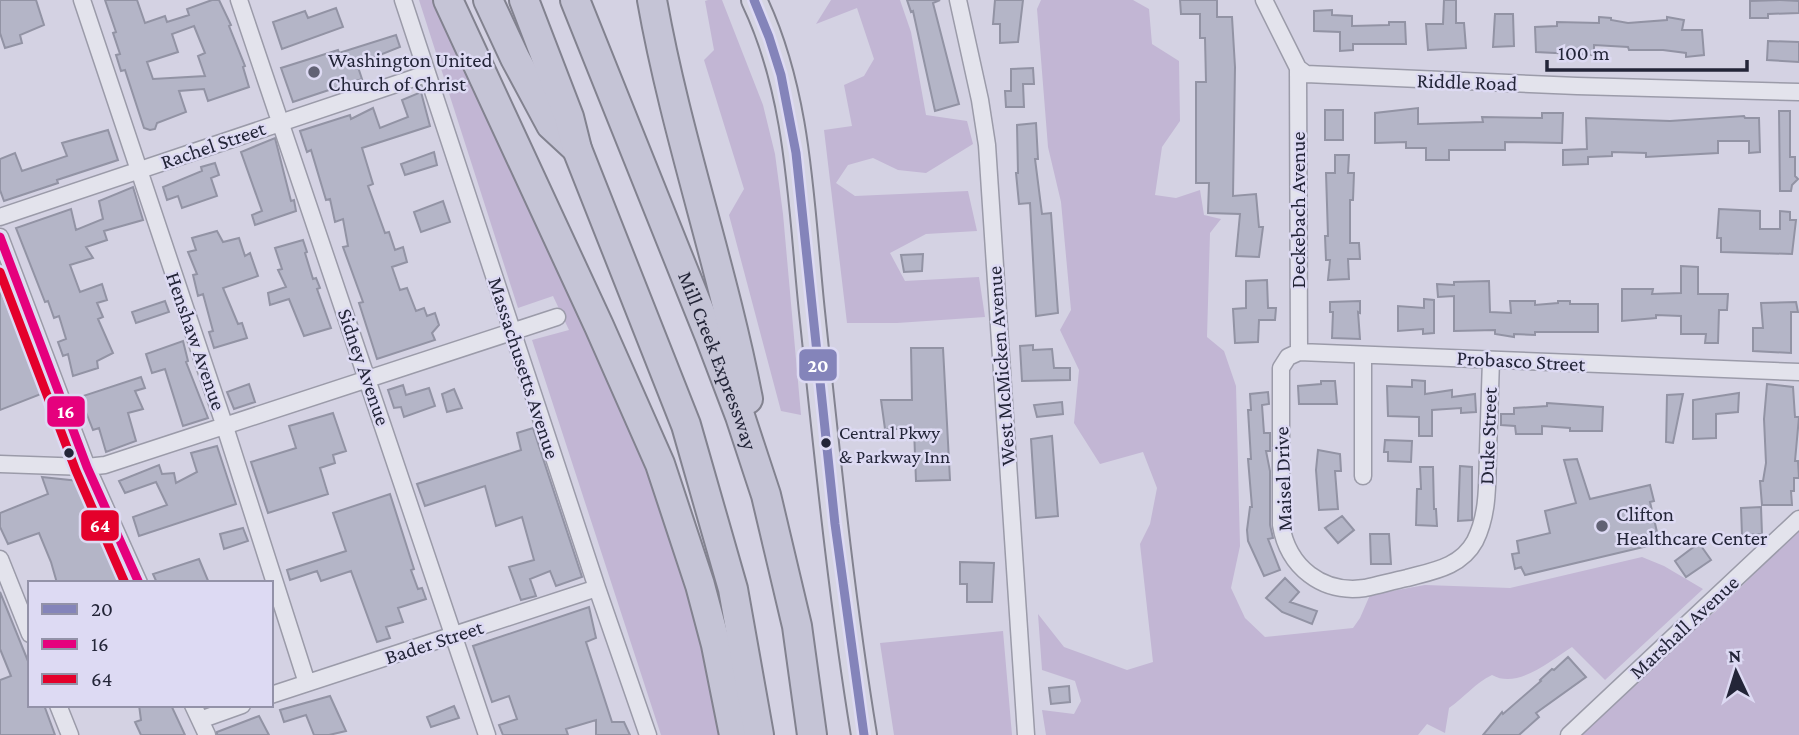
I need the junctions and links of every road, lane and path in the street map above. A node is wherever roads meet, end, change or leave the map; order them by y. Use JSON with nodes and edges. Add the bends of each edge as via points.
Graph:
{"nodes":[{"id":1,"x":82,"y":0,"type":"edge"},
{"id":2,"x":239,"y":0,"type":"edge"},
{"id":3,"x":403,"y":0,"type":"edge"},
{"id":4,"x":448,"y":0,"type":"edge"},
{"id":5,"x":488,"y":0,"type":"edge"},
{"id":6,"x":524,"y":0,"type":"edge"},
{"id":7,"x":575,"y":0,"type":"edge"},
{"id":8,"x":652,"y":0,"type":"edge"},
{"id":9,"x":754,"y":0,"type":"edge"},
{"id":10,"x":958,"y":0,"type":"edge"},
{"id":11,"x":1264,"y":0,"type":"edge"},
{"id":12,"x":1298,"y":68,"type":"junction"},
{"id":13,"x":426,"y":74,"type":"junction"},
{"id":14,"x":1799,"y":92,"type":"edge"},
{"id":15,"x":282,"y":122,"type":"junction"},
{"id":16,"x":577,"y":149,"type":"junction"},
{"id":17,"x":138,"y":170,"type":"junction"},
{"id":18,"x":0,"y":217,"type":"edge"},
{"id":19,"x":0,"y":237,"type":"edge"},
{"id":20,"x":556,"y":317,"type":"dead end"},
{"id":21,"x":513,"y":330,"type":"junction"},
{"id":22,"x":1299,"y":352,"type":"junction"},
{"id":23,"x":1363,"y":355,"type":"junction"},
{"id":24,"x":1491,"y":360,"type":"junction"},
{"id":25,"x":1799,"y":372,"type":"edge"},
{"id":26,"x":369,"y":379,"type":"junction"},
{"id":27,"x":225,"y":427,"type":"junction"},
{"id":28,"x":0,"y":464,"type":"edge"},
{"id":29,"x":87,"y":467,"type":"junction"},
{"id":30,"x":1363,"y":476,"type":"dead end"},
{"id":31,"x":766,"y":495,"type":"junction"},
{"id":32,"x":1486,"y":512,"type":"joint"},
{"id":33,"x":1799,"y":519,"type":"edge"},
{"id":34,"x":0,"y":559,"type":"edge"},
{"id":35,"x":138,"y":581,"type":"edge"},
{"id":36,"x":597,"y":588,"type":"junction"},
{"id":37,"x":28,"y":629,"type":"edge"},
{"id":38,"x":454,"y":636,"type":"junction"},
{"id":39,"x":307,"y":683,"type":"junction"},
{"id":40,"x":273,"y":694,"type":"edge"},
{"id":41,"x":59,"y":707,"type":"edge"},
{"id":42,"x":230,"y":707,"type":"edge"},
{"id":43,"x":196,"y":713,"type":"edge"},
{"id":44,"x":70,"y":735,"type":"edge"},
{"id":45,"x":207,"y":735,"type":"edge"},
{"id":46,"x":487,"y":735,"type":"edge"},
{"id":47,"x":648,"y":735,"type":"edge"},
{"id":48,"x":734,"y":735,"type":"edge"},
{"id":49,"x":759,"y":735,"type":"edge"},
{"id":50,"x":812,"y":735,"type":"edge"},
{"id":51,"x":864,"y":735,"type":"edge"},
{"id":52,"x":1026,"y":735,"type":"edge"},
{"id":53,"x":1569,"y":735,"type":"edge"}],
"edges":[{"from":1,"to":17,"type":"street","name":"Henshaw Avenue"},
{"from":2,"to":15,"type":"street","name":"Sidney Avenue"},
{"from":3,"to":13,"type":"street","name":"Massachusetts Avenue"},
{"from":4,"to":48,"type":"highway","via":[[660,464],[700,585]]},
{"from":5,"to":16,"type":"highway","via":[[551,125]]},
{"from":6,"to":16,"type":"highway"},
{"from":7,"to":31,"type":"highway","name":"Mill Creek Expressway","via":[[710,337]]},
{"from":8,"to":31,"type":"highway","via":[[673,104],[739,354]]},
{"from":9,"to":51,"type":"main road","via":[[776,55],[793,126],[832,502]]},
{"from":10,"to":52,"type":"street","name":"West McMicken Avenue","via":[[987,145]]},
{"from":11,"to":12,"type":"street"},
{"from":12,"to":14,"type":"street","name":"Riddle Road","via":[[1314,75]]},
{"from":12,"to":22,"type":"street","name":"Deckebach Avenue"},
{"from":13,"to":15,"type":"street","name":"Rachel Street"},
{"from":13,"to":21,"type":"street","name":"Massachusetts Avenue"},
{"from":15,"to":17,"type":"street","name":"Rachel Street"},
{"from":15,"to":26,"type":"street","name":"Sidney Avenue"},
{"from":16,"to":49,"type":"highway","via":[[686,425],[733,589]]},
{"from":17,"to":18,"type":"street","name":"Rachel Street"},
{"from":17,"to":27,"type":"street","name":"Henshaw Avenue"},
{"from":19,"to":29,"type":"street"},
{"from":20,"to":21,"type":"street"},
{"from":21,"to":26,"type":"street"},
{"from":21,"to":36,"type":"street","name":"Massachusetts Avenue"},
{"from":22,"to":23,"type":"street","name":"Probasco Street"},
{"from":22,"to":32,"type":"street","name":"Maisel Drive","via":[[1288,356],[1281,368],[1281,525],[1287,549],[1302,569],[1323,583],[1367,587],[1441,570],[1456,563],[1474,543]]},
{"from":23,"to":24,"type":"street","name":"Probasco Street"},
{"from":23,"to":30,"type":"street"},
{"from":24,"to":25,"type":"street","name":"Probasco Street"},
{"from":24,"to":32,"type":"street","name":"Duke Street"},
{"from":26,"to":27,"type":"street"},
{"from":26,"to":38,"type":"street","name":"Sidney Avenue"},
{"from":27,"to":29,"type":"street"},
{"from":27,"to":39,"type":"street","name":"Henshaw Avenue"},
{"from":28,"to":29,"type":"street"},
{"from":29,"to":35,"type":"street"},
{"from":31,"to":50,"type":"highway","name":"Mill Creek Expressway","via":[[797,626]]},
{"from":33,"to":53,"type":"street","name":"Marshall Avenue"},
{"from":34,"to":37,"type":"street"},
{"from":36,"to":38,"type":"street","name":"Bader Street"},
{"from":36,"to":47,"type":"street","name":"Massachusetts Avenue"},
{"from":38,"to":39,"type":"street","name":"Bader Street"},
{"from":38,"to":46,"type":"street","name":"Sidney Avenue"},
{"from":39,"to":40,"type":"street","name":"Bader Street"},
{"from":41,"to":44,"type":"street"},
{"from":42,"to":43,"type":"street"},
{"from":43,"to":45,"type":"street"}]}
